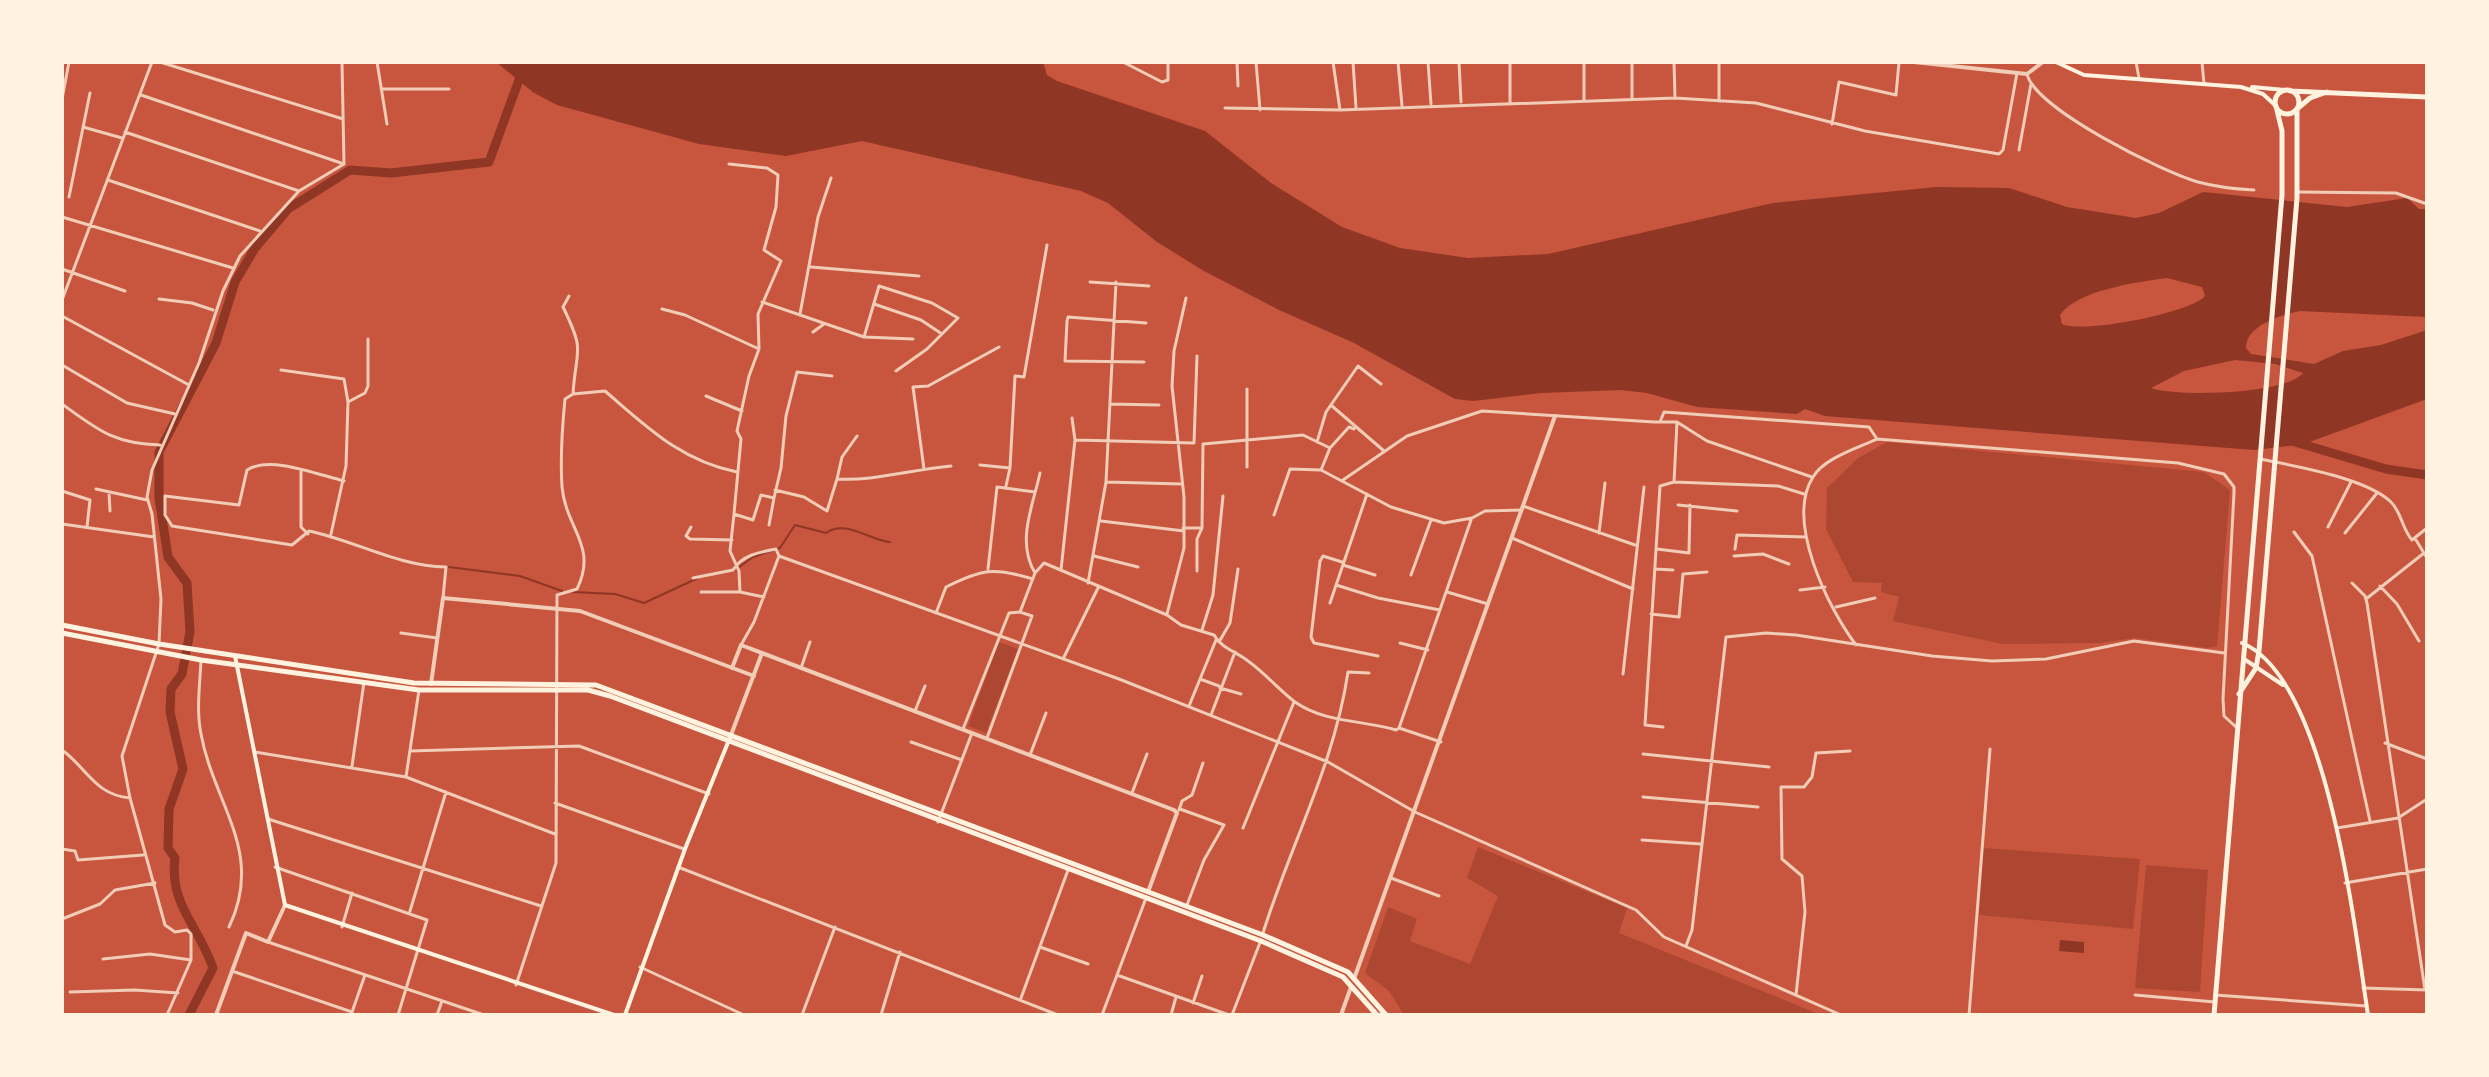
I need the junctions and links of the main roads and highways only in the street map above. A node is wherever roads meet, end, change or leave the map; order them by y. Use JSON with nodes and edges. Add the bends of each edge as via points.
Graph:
{"nodes":[{"id":1,"x":2056,"y":62,"type":"edge"},
{"id":2,"x":2241,"y":87,"type":"junction"},
{"id":3,"x":2287,"y":90,"type":"junction"},
{"id":4,"x":2327,"y":92,"type":"junction"},
{"id":5,"x":2427,"y":97,"type":"edge"},
{"id":6,"x":2276,"y":106,"type":"junction"},
{"id":7,"x":2297,"y":109,"type":"junction"},
{"id":8,"x":2248,"y":586,"type":"junction"},
{"id":9,"x":2263,"y":587,"type":"junction"},
{"id":10,"x":62,"y":625,"type":"edge"},
{"id":11,"x":62,"y":633,"type":"edge"},
{"id":12,"x":2242,"y":643,"type":"junction"},
{"id":13,"x":2259,"y":651,"type":"junction"},
{"id":14,"x":235,"y":656,"type":"junction"},
{"id":15,"x":2241,"y":657,"type":"junction"},
{"id":16,"x":238,"y":665,"type":"junction"},
{"id":17,"x":2256,"y":668,"type":"junction"},
{"id":18,"x":2285,"y":686,"type":"junction"},
{"id":19,"x":2238,"y":695,"type":"junction"},
{"id":20,"x":731,"y":735,"type":"junction"},
{"id":21,"x":728,"y":741,"type":"junction"},
{"id":22,"x":1147,"y":895,"type":"junction"},
{"id":23,"x":1262,"y":938,"type":"junction"},
{"id":24,"x":614,"y":1015,"type":"edge"},
{"id":25,"x":625,"y":1015,"type":"edge"},
{"id":26,"x":1377,"y":1015,"type":"edge"},
{"id":27,"x":1386,"y":1015,"type":"edge"},
{"id":28,"x":2214,"y":1015,"type":"edge"},
{"id":29,"x":2368,"y":1015,"type":"edge"}],
"edges":[{"from":1,"to":2,"type":"main road","via":[[2084,75]]},
{"from":2,"to":3,"type":"main road"},
{"from":2,"to":6,"type":"main road","via":[[2263,94]]},
{"from":3,"to":4,"type":"main road"},
{"from":3,"to":6,"type":"main road","via":[[2276,96]]},
{"from":3,"to":7,"type":"main road","via":[[2298,98]]},
{"from":4,"to":5,"type":"main road"},
{"from":4,"to":7,"type":"main road"},
{"from":6,"to":7,"type":"main road","via":[[2287,113]]},
{"from":6,"to":8,"type":"main road","via":[[2282,131],[2281,197]]},
{"from":7,"to":9,"type":"main road","via":[[2297,195]]},
{"from":8,"to":9,"type":"main road"},
{"from":8,"to":12,"type":"main road"},
{"from":9,"to":13,"type":"main road"},
{"from":10,"to":14,"type":"main road"},
{"from":11,"to":16,"type":"main road"},
{"from":12,"to":13,"type":"main road"},
{"from":12,"to":15,"type":"main road"},
{"from":13,"to":17,"type":"main road"},
{"from":13,"to":18,"type":"main road"},
{"from":14,"to":16,"type":"main road"},
{"from":14,"to":20,"type":"main road","via":[[431,684],[596,685]]},
{"from":15,"to":17,"type":"main road"},
{"from":15,"to":19,"type":"main road"},
{"from":16,"to":21,"type":"main road","via":[[419,690],[588,690]]},
{"from":16,"to":24,"type":"main road","via":[[285,905]]},
{"from":17,"to":18,"type":"main road"},
{"from":17,"to":19,"type":"main road"},
{"from":18,"to":29,"type":"main road","via":[[2323,768]]},
{"from":19,"to":28,"type":"main road"},
{"from":20,"to":21,"type":"main road"},
{"from":20,"to":22,"type":"main road"},
{"from":21,"to":22,"type":"main road"},
{"from":21,"to":25,"type":"main road"},
{"from":22,"to":23,"type":"main road"},
{"from":22,"to":23,"type":"main road"},
{"from":23,"to":26,"type":"main road","via":[[1336,973]]},
{"from":23,"to":27,"type":"main road","via":[[1339,967]]}]}
